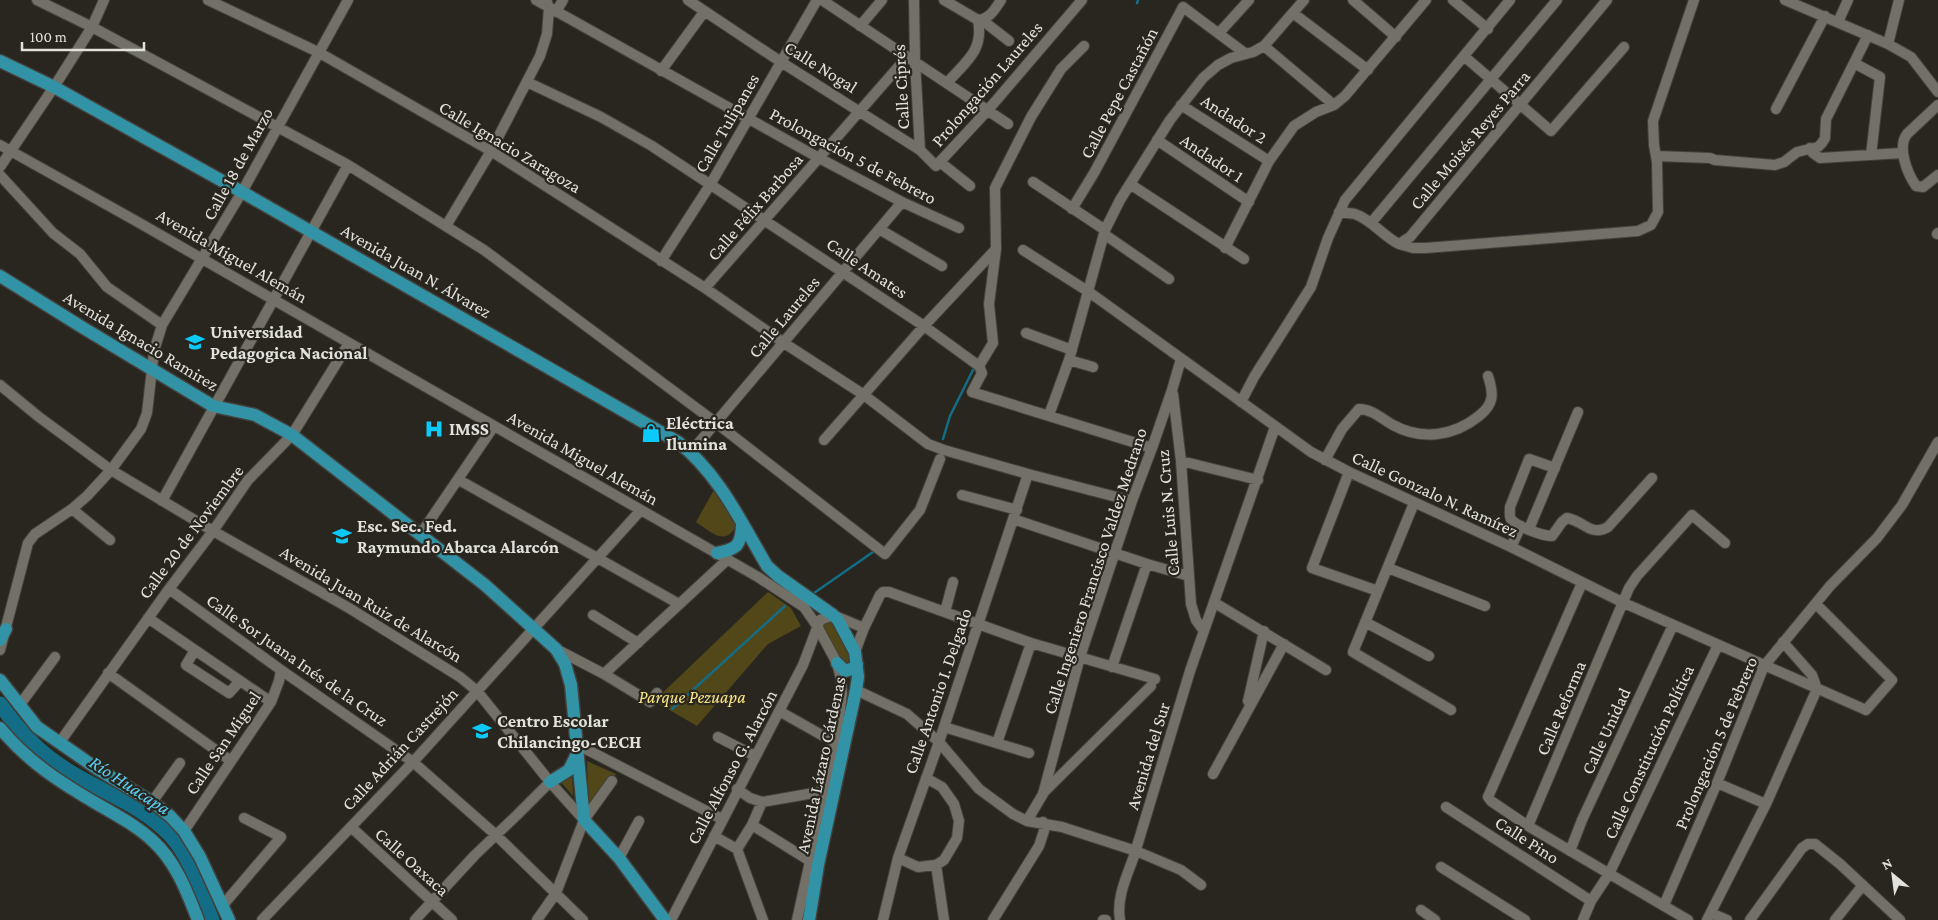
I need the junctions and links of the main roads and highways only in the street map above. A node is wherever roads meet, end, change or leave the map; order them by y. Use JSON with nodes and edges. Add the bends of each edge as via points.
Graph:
{"nodes":[{"id":1,"x":0,"y":62,"type":"edge"},
{"id":2,"x":0,"y":276,"type":"edge"},
{"id":3,"x":742,"y":525,"type":"junction"},
{"id":4,"x":722,"y":556,"type":"road end"},
{"id":5,"x":856,"y":658,"type":"junction"},
{"id":6,"x":837,"y":663,"type":"road end"},
{"id":7,"x":0,"y":680,"type":"edge"},
{"id":8,"x":0,"y":728,"type":"edge"},
{"id":9,"x":578,"y":749,"type":"junction"},
{"id":10,"x":550,"y":782,"type":"road end"},
{"id":11,"x":584,"y":820,"type":"joint"},
{"id":12,"x":198,"y":920,"type":"edge"},
{"id":13,"x":229,"y":920,"type":"edge"},
{"id":14,"x":665,"y":920,"type":"edge"},
{"id":15,"x":809,"y":920,"type":"edge"}],
"edges":[{"from":1,"to":3,"type":"main road","name":"Avenida Juan N. Álvarez","via":[[54,87],[242,192],[678,442],[718,482]]},
{"from":2,"to":9,"type":"main road","name":"Avenida Ignacio Ramirez","via":[[213,406],[255,415],[292,435],[485,585],[556,649],[565,664],[571,685]]},
{"from":3,"to":4,"type":"main road","via":[[739,544]]},
{"from":3,"to":5,"type":"main road","name":"Avenida Juan N. Álvarez","via":[[767,566],[833,615]]},
{"from":5,"to":6,"type":"main road","via":[[854,668],[845,671]]},
{"from":5,"to":15,"type":"main road","name":"Avenida Lázaro Cárdenas","via":[[856,690],[840,746]]},
{"from":7,"to":13,"type":"main road","via":[[37,726],[170,816],[200,857]]},
{"from":8,"to":12,"type":"main road","via":[[48,774],[129,822],[153,841],[170,860]]},
{"from":9,"to":10,"type":"main road","via":[[569,770]]},
{"from":9,"to":11,"type":"main road","name":"Avenida Ignacio Ramirez"},
{"from":11,"to":14,"type":"main road","name":"Avenida Juan Ruiz de Alarcón","via":[[619,858]]}]}
